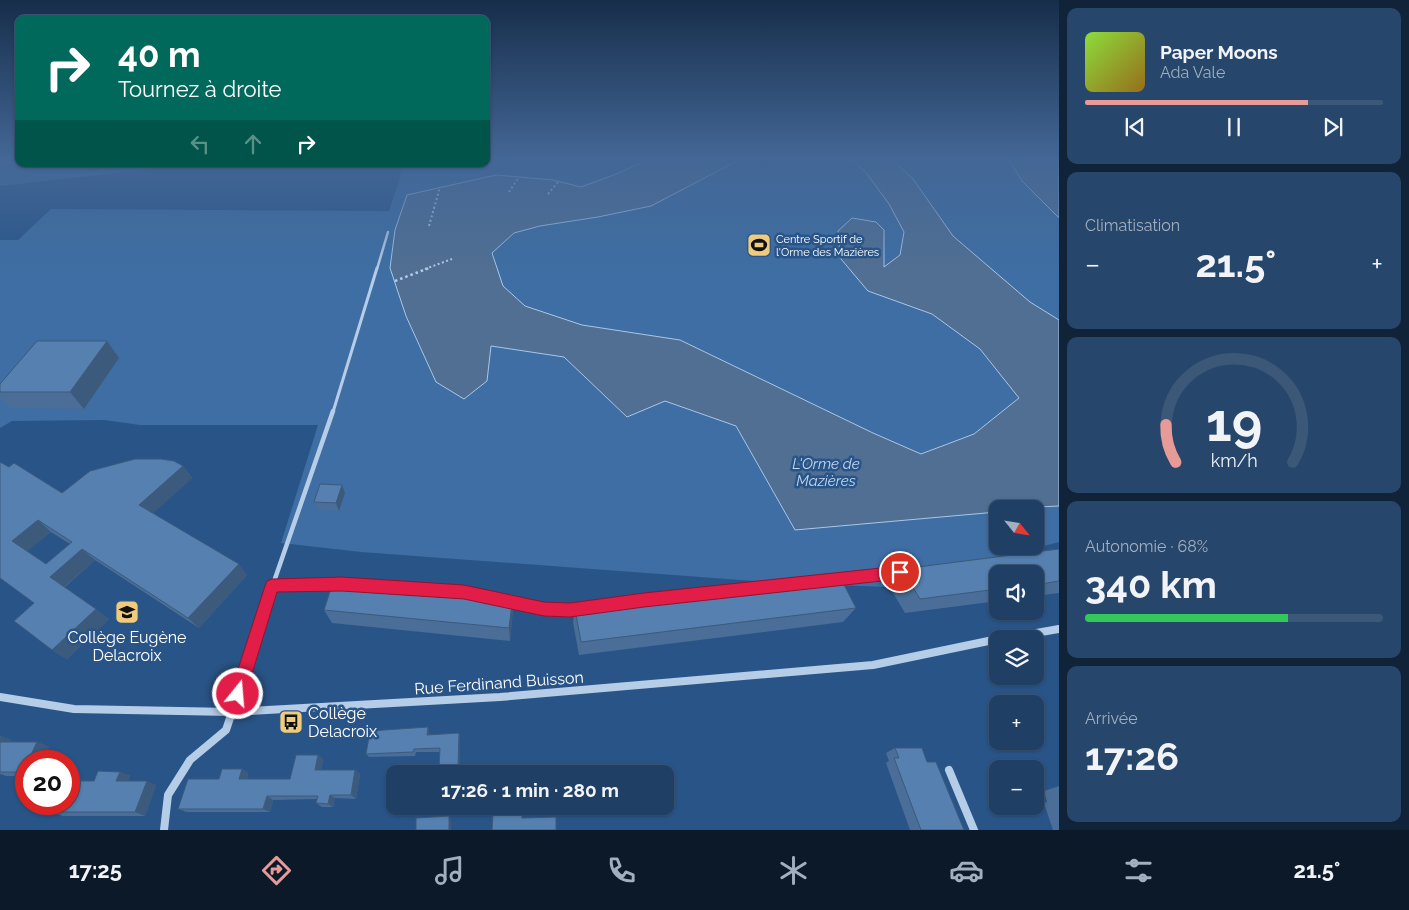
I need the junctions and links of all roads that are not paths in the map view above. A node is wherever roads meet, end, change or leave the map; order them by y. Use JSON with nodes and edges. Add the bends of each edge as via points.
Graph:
{"nodes":[{"id":1,"x":388,"y":232,"type":"dead end"},
{"id":2,"x":909,"y":571,"type":"edge"},
{"id":3,"x":833,"y":579,"type":"edge"},
{"id":4,"x":342,"y":584,"type":"edge"},
{"id":5,"x":272,"y":586,"type":"junction"},
{"id":6,"x":704,"y":593,"type":"edge"},
{"id":7,"x":500,"y":600,"type":"edge"},
{"id":8,"x":616,"y":604,"type":"edge"},
{"id":9,"x":588,"y":608,"type":"edge"},
{"id":10,"x":1059,"y":629,"type":"edge"},
{"id":11,"x":1044,"y":632,"type":"edge"},
{"id":12,"x":989,"y":642,"type":"edge"},
{"id":13,"x":0,"y":697,"type":"edge"},
{"id":14,"x":232,"y":712,"type":"junction"},
{"id":15,"x":949,"y":770,"type":"dead end"},
{"id":16,"x":164,"y":830,"type":"edge"},
{"id":17,"x":974,"y":830,"type":"edge"}],
"edges":[{"from":1,"to":5,"type":"lane","via":[[330,422]]},
{"from":2,"to":3,"type":"lane"},
{"from":4,"to":5,"type":"lane"},
{"from":5,"to":14,"type":"lane"},
{"from":6,"to":8,"type":"lane"},
{"from":7,"to":9,"type":"lane","via":[[544,609]]},
{"from":10,"to":11,"type":"street"},
{"from":12,"to":14,"type":"street","name":"Rue Ferdinand Buisson","via":[[873,665],[559,694]]},
{"from":13,"to":14,"type":"street","name":"Rue Ferdinand Buisson","via":[[74,709]]},
{"from":14,"to":16,"type":"street","via":[[226,730],[190,760],[178,776],[168,795]]},
{"from":15,"to":17,"type":"street"}]}
